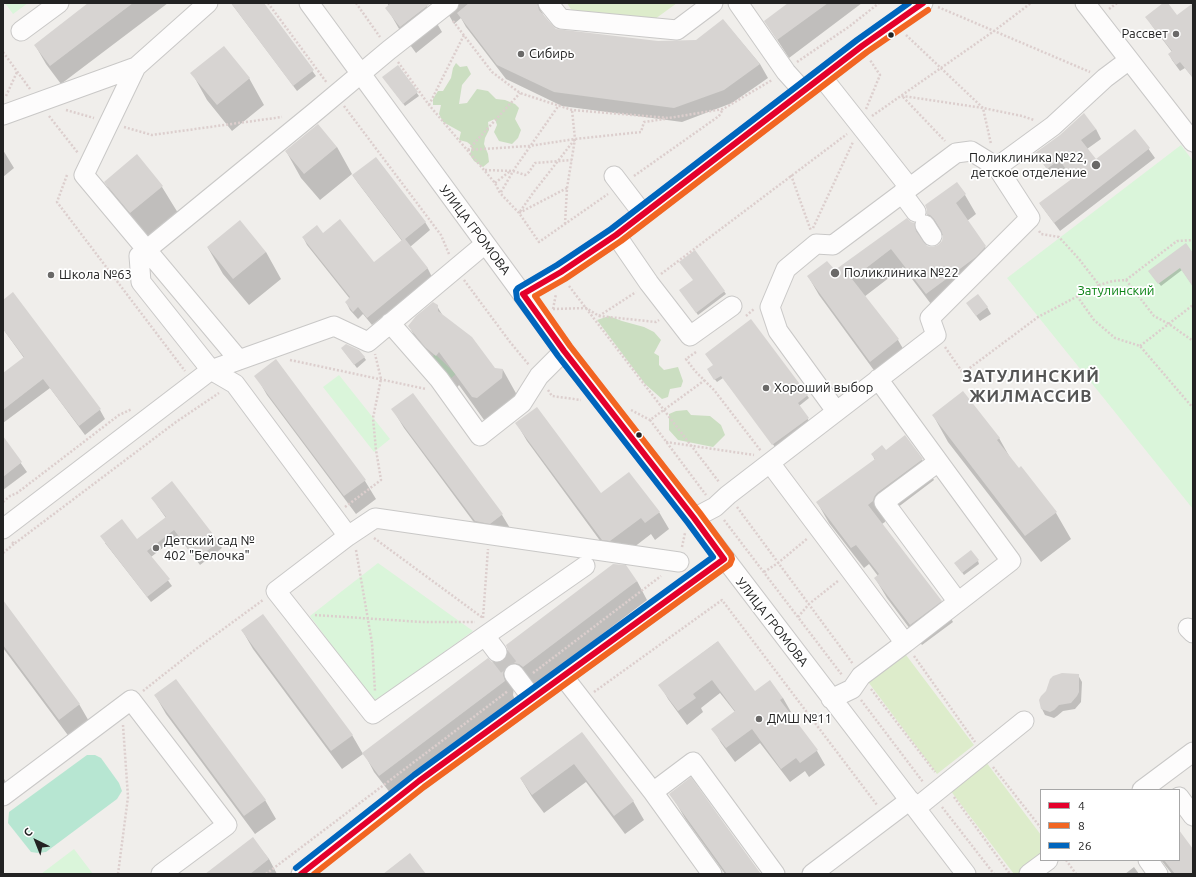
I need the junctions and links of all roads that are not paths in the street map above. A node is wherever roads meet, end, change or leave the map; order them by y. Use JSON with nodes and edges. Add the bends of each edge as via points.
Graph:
{"nodes":[{"id":1,"x":59,"y":3,"type":"edge"},
{"id":2,"x":208,"y":3,"type":"edge"},
{"id":3,"x":309,"y":3,"type":"edge"},
{"id":4,"x":548,"y":3,"type":"edge"},
{"id":5,"x":713,"y":3,"type":"edge"},
{"id":6,"x":1085,"y":3,"type":"edge"},
{"id":7,"x":446,"y":5,"type":"edge"},
{"id":8,"x":930,"y":5,"type":"edge"},
{"id":9,"x":747,"y":6,"type":"edge"},
{"id":10,"x":21,"y":31,"type":"dead end"},
{"id":11,"x":1129,"y":60,"type":"junction"},
{"id":12,"x":136,"y":68,"type":"junction"},
{"id":13,"x":361,"y":74,"type":"junction"},
{"id":14,"x":822,"y":77,"type":"junction"},
{"id":15,"x":803,"y":91,"type":"junction"},
{"id":16,"x":3,"y":116,"type":"edge"},
{"id":17,"x":1193,"y":142,"type":"edge"},
{"id":18,"x":997,"y":167,"type":"junction"},
{"id":19,"x":617,"y":181,"type":"road end"},
{"id":20,"x":905,"y":190,"type":"junction"},
{"id":21,"x":643,"y":214,"type":"junction"},
{"id":22,"x":924,"y":224,"type":"dead end"},
{"id":23,"x":616,"y":235,"type":"junction"},
{"id":24,"x":485,"y":244,"type":"junction"},
{"id":25,"x":146,"y":250,"type":"junction"},
{"id":26,"x":523,"y":294,"type":"junction"},
{"id":27,"x":736,"y":313,"type":"road end"},
{"id":28,"x":390,"y":323,"type":"junction"},
{"id":29,"x":564,"y":351,"type":"junction"},
{"id":30,"x":239,"y":360,"type":"junction"},
{"id":31,"x":211,"y":370,"type":"junction"},
{"id":32,"x":878,"y":379,"type":"junction"},
{"id":33,"x":836,"y":411,"type":"junction"},
{"id":34,"x":768,"y":460,"type":"junction"},
{"id":35,"x":938,"y":462,"type":"junction"},
{"id":36,"x":689,"y":525,"type":"junction"},
{"id":37,"x":354,"y":532,"type":"junction"},
{"id":38,"x":7,"y":534,"type":"edge"},
{"id":39,"x":724,"y":559,"type":"junction"},
{"id":40,"x":678,"y":562,"type":"road end"},
{"id":41,"x":586,"y":566,"type":"dead end"},
{"id":42,"x":958,"y":602,"type":"junction"},
{"id":43,"x":484,"y":627,"type":"junction"},
{"id":44,"x":905,"y":643,"type":"junction"},
{"id":45,"x":497,"y":652,"type":"tunnel mouth"},
{"id":46,"x":563,"y":676,"type":"junction"},
{"id":47,"x":517,"y":678,"type":"tunnel mouth"},
{"id":48,"x":532,"y":698,"type":"junction"},
{"id":49,"x":832,"y":699,"type":"junction"},
{"id":50,"x":1024,"y":721,"type":"dead end"},
{"id":51,"x":1193,"y":752,"type":"edge"},
{"id":52,"x":1162,"y":775,"type":"junction"},
{"id":53,"x":1143,"y":789,"type":"edge"},
{"id":54,"x":1173,"y":789,"type":"edge"},
{"id":55,"x":653,"y":792,"type":"junction"},
{"id":56,"x":3,"y":796,"type":"edge"},
{"id":57,"x":1180,"y":798,"type":"edge"},
{"id":58,"x":913,"y":804,"type":"junction"},
{"id":59,"x":1193,"y":816,"type":"edge"},
{"id":60,"x":1047,"y":861,"type":"edge"},
{"id":61,"x":1149,"y":861,"type":"edge"},
{"id":62,"x":959,"y":872,"type":"edge"},
{"id":63,"x":161,"y":874,"type":"edge"},
{"id":64,"x":301,"y":874,"type":"edge"},
{"id":65,"x":712,"y":874,"type":"edge"},
{"id":66,"x":775,"y":874,"type":"edge"},
{"id":67,"x":812,"y":874,"type":"edge"},
{"id":68,"x":1029,"y":874,"type":"edge"},
{"id":69,"x":1158,"y":874,"type":"edge"}],
"edges":[{"from":1,"to":10,"type":"street"},
{"from":2,"to":12,"type":"street"},
{"from":3,"to":13,"type":"street","name":"УЛИЦА ГРОМОВА"},
{"from":4,"to":5,"type":"street","via":[[561,19],[677,30]]},
{"from":6,"to":11,"type":"street"},
{"from":7,"to":13,"type":"street"},
{"from":8,"to":14,"type":"street","via":[[862,46]]},
{"from":9,"to":15,"type":"street","via":[[786,72]]},
{"from":11,"to":17,"type":"street"},
{"from":11,"to":18,"type":"street","via":[[1105,78],[1054,126]]},
{"from":12,"to":16,"type":"street"},
{"from":12,"to":25,"type":"street","via":[[109,123],[81,162],[84,176]]},
{"from":13,"to":24,"type":"street","name":"УЛИЦА ГРОМОВА"},
{"from":13,"to":25,"type":"street"},
{"from":14,"to":15,"type":"street"},
{"from":14,"to":20,"type":"street","via":[[860,125]]},
{"from":15,"to":21,"type":"street"},
{"from":18,"to":20,"type":"street","via":[[971,151],[956,153]]},
{"from":18,"to":32,"type":"street","via":[[1030,218],[930,318],[936,335]]},
{"from":19,"to":21,"type":"street"},
{"from":20,"to":22,"type":"street"},
{"from":20,"to":33,"type":"street","via":[[833,244],[816,244],[786,268],[770,307],[778,331]]},
{"from":21,"to":23,"type":"street"},
{"from":23,"to":26,"type":"street"},
{"from":23,"to":27,"type":"street","via":[[690,336]]},
{"from":24,"to":26,"type":"street","name":"УЛИЦА ГРОМОВА"},
{"from":24,"to":28,"type":"street"},
{"from":25,"to":30,"type":"street"},
{"from":25,"to":31,"type":"street","via":[[139,256],[141,282]]},
{"from":26,"to":29,"type":"street","name":"УЛИЦА ГРОМОВА"},
{"from":28,"to":29,"type":"street","via":[[439,379],[480,436],[522,403],[539,376]]},
{"from":28,"to":30,"type":"street","via":[[368,342],[334,326]]},
{"from":29,"to":36,"type":"street","name":"УЛИЦА ГРОМОВА"},
{"from":30,"to":31,"type":"street"},
{"from":31,"to":37,"type":"street","via":[[235,384],[333,516]]},
{"from":31,"to":38,"type":"street"},
{"from":32,"to":33,"type":"street"},
{"from":32,"to":35,"type":"street"},
{"from":33,"to":34,"type":"street"},
{"from":34,"to":36,"type":"street","via":[[722,501]]},
{"from":34,"to":44,"type":"street"},
{"from":35,"to":42,"type":"street","via":[[1011,561]]},
{"from":35,"to":42,"type":"street","via":[[884,502]]},
{"from":36,"to":39,"type":"street","name":"УЛИЦА ГРОМОВА"},
{"from":37,"to":40,"type":"street","via":[[375,518]]},
{"from":37,"to":43,"type":"street","via":[[276,591],[373,714]]},
{"from":39,"to":46,"type":"street"},
{"from":39,"to":49,"type":"street","name":"УЛИЦА ГРОМОВА"},
{"from":41,"to":43,"type":"street"},
{"from":42,"to":44,"type":"street"},
{"from":43,"to":45,"type":"street"},
{"from":44,"to":49,"type":"street"},
{"from":46,"to":48,"type":"street"},
{"from":46,"to":55,"type":"street"},
{"from":47,"to":48,"type":"street"},
{"from":48,"to":64,"type":"street","via":[[419,781]]},
{"from":49,"to":58,"type":"street","name":"УЛИЦА ГРОМОВА"},
{"from":50,"to":58,"type":"street","via":[[939,790]]},
{"from":51,"to":52,"type":"street"},
{"from":52,"to":53,"type":"street"},
{"from":52,"to":54,"type":"street"},
{"from":55,"to":65,"type":"street"},
{"from":55,"to":66,"type":"street","via":[[693,762]]},
{"from":56,"to":63,"type":"street","via":[[127,703],[227,825]]},
{"from":57,"to":59,"type":"street"},
{"from":58,"to":62,"type":"street","name":"УЛИЦА ГРОМОВА"},
{"from":58,"to":67,"type":"street","via":[[886,818]]},
{"from":60,"to":68,"type":"street"},
{"from":61,"to":69,"type":"street"}]}
